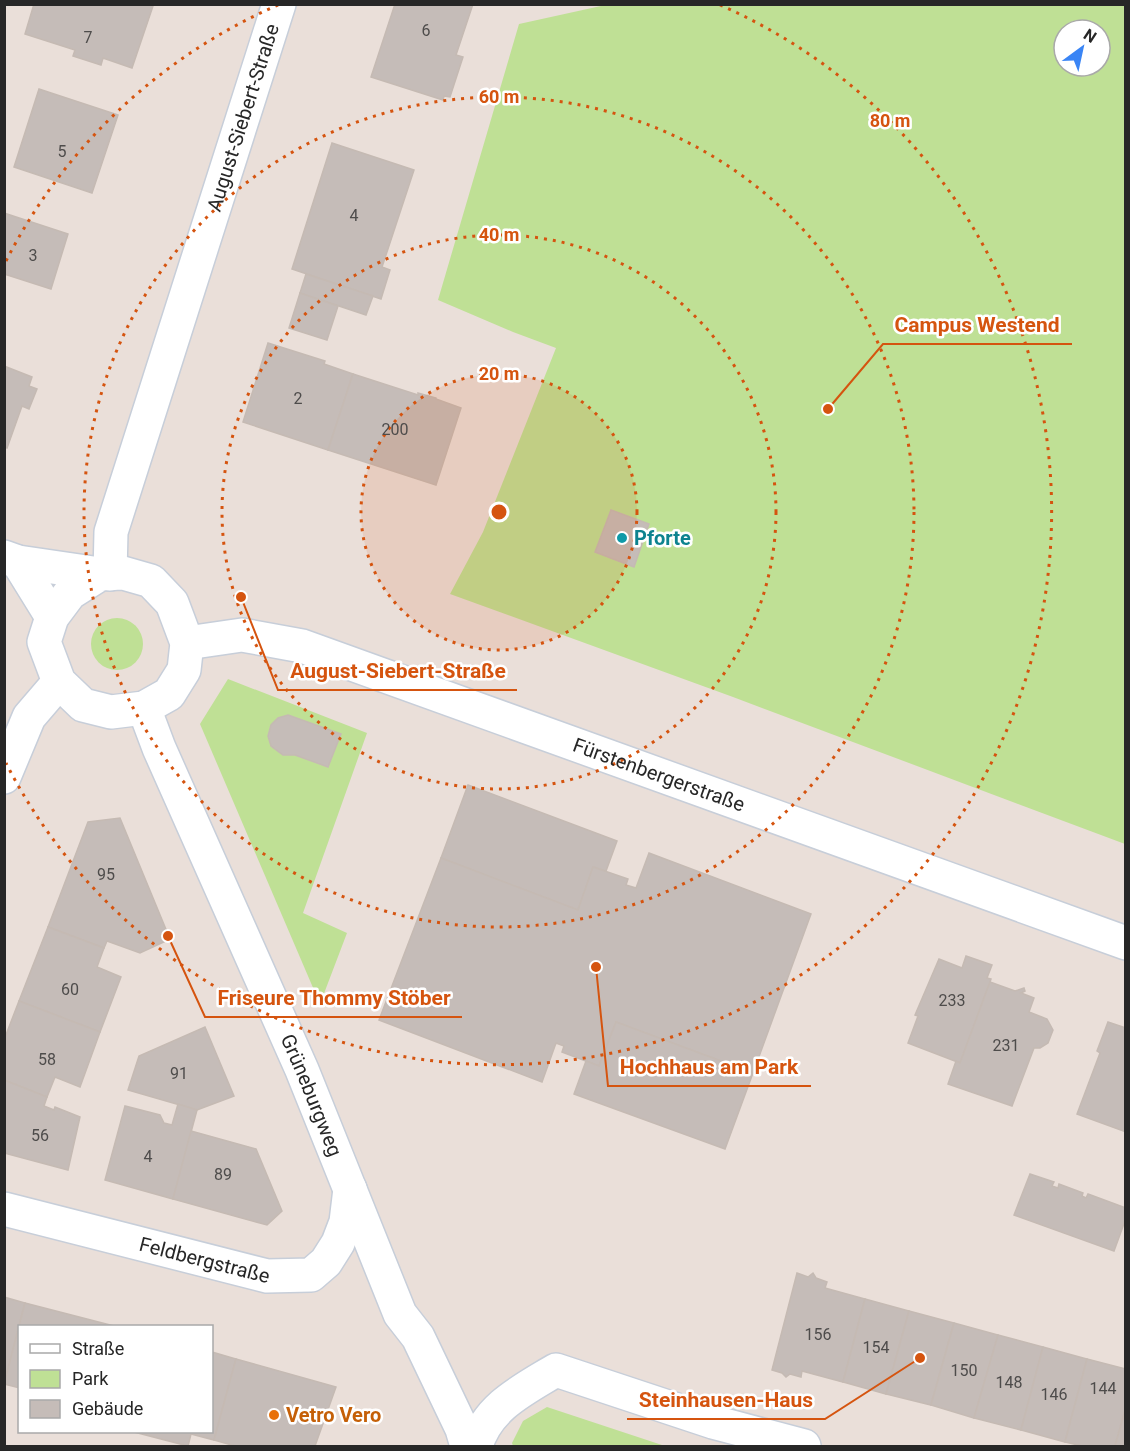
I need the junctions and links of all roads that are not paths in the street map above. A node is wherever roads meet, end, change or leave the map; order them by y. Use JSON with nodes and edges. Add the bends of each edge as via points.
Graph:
{"nodes":[{"id":1,"x":279,"y":4,"type":"edge"},
{"id":2,"x":11,"y":560,"type":"edge"},
{"id":3,"x":105,"y":574,"type":"junction"},
{"id":4,"x":52,"y":617,"type":"junction"},
{"id":5,"x":187,"y":643,"type":"junction"},
{"id":6,"x":59,"y":682,"type":"junction"},
{"id":7,"x":144,"y":708,"type":"junction"},
{"id":8,"x":4,"y":777,"type":"edge"},
{"id":9,"x":1125,"y":943,"type":"edge"},
{"id":10,"x":350,"y":1188,"type":"junction"},
{"id":11,"x":4,"y":1209,"type":"edge"},
{"id":12,"x":466,"y":1446,"type":"edge"},
{"id":13,"x":476,"y":1446,"type":"edge"},
{"id":14,"x":804,"y":1446,"type":"edge"}],
"edges":[{"from":1,"to":3,"type":"street","name":"August-Siebert-Straße","via":[[111,532]]},
{"from":2,"to":3,"type":"street"},
{"from":2,"to":4,"type":"street"},
{"from":3,"to":4,"type":"street","via":[[70,593]]},
{"from":3,"to":5,"type":"street","via":[[123,573],[151,581],[172,603]]},
{"from":4,"to":6,"type":"street","via":[[44,642]]},
{"from":5,"to":7,"type":"street","via":[[184,670],[169,694]]},
{"from":5,"to":9,"type":"street","name":"Fürstenbergerstraße","via":[[242,635],[302,646]]},
{"from":6,"to":7,"type":"street","via":[[83,705],[111,712]]},
{"from":6,"to":8,"type":"street","via":[[29,717]]},
{"from":7,"to":10,"type":"street","name":"Grüneburgweg"},
{"from":10,"to":11,"type":"street","name":"Feldbergstraße","via":[[346,1222],[338,1243],[326,1262],[311,1275],[267,1276]]},
{"from":10,"to":12,"type":"street","name":"Grüneburgweg","via":[[400,1314],[418,1337],[462,1429]]},
{"from":13,"to":14,"type":"street","via":[[480,1432],[505,1401],[556,1370],[713,1422]]}]}
